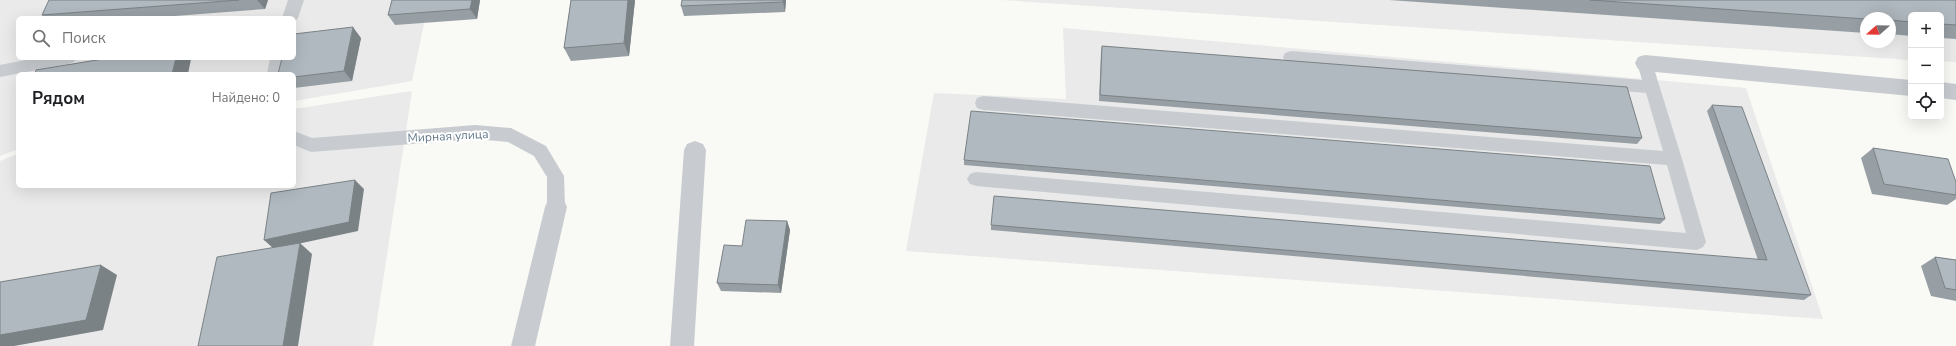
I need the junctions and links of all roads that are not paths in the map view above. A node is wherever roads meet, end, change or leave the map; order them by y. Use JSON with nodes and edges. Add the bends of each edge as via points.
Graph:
{"nodes":[{"id":1,"x":296,"y":0,"type":"edge"},
{"id":2,"x":291,"y":16,"type":"edge"},
{"id":3,"x":1291,"y":56,"type":"dead end"},
{"id":4,"x":58,"y":60,"type":"edge"},
{"id":5,"x":278,"y":60,"type":"edge"},
{"id":6,"x":1645,"y":63,"type":"joint"},
{"id":7,"x":0,"y":71,"type":"edge"},
{"id":8,"x":275,"y":72,"type":"edge"},
{"id":9,"x":1652,"y":87,"type":"junction"},
{"id":10,"x":1908,"y":88,"type":"edge"},
{"id":11,"x":1944,"y":90,"type":"edge"},
{"id":12,"x":1956,"y":92,"type":"edge"},
{"id":13,"x":983,"y":103,"type":"dead end"},
{"id":14,"x":296,"y":139,"type":"edge"},
{"id":15,"x":695,"y":150,"type":"dead end"},
{"id":16,"x":1674,"y":159,"type":"junction"},
{"id":17,"x":976,"y":179,"type":"dead end"},
{"id":18,"x":556,"y":207,"type":"joint"},
{"id":19,"x":523,"y":346,"type":"edge"},
{"id":20,"x":682,"y":346,"type":"edge"}],
"edges":[{"from":1,"to":2,"type":"lane"},
{"from":3,"to":9,"type":"lane"},
{"from":4,"to":7,"type":"lane"},
{"from":5,"to":8,"type":"lane"},
{"from":6,"to":9,"type":"lane"},
{"from":6,"to":10,"type":"street"},
{"from":9,"to":16,"type":"lane"},
{"from":11,"to":12,"type":"street"},
{"from":13,"to":16,"type":"lane"},
{"from":14,"to":18,"type":"lane","name":"Мирная улица","via":[[310,145],[475,132],[511,135],[540,151],[555,176]]},
{"from":15,"to":20,"type":"street"},
{"from":16,"to":17,"type":"lane","via":[[1697,242]]},
{"from":18,"to":19,"type":"street","name":"Мирная улица"}]}
